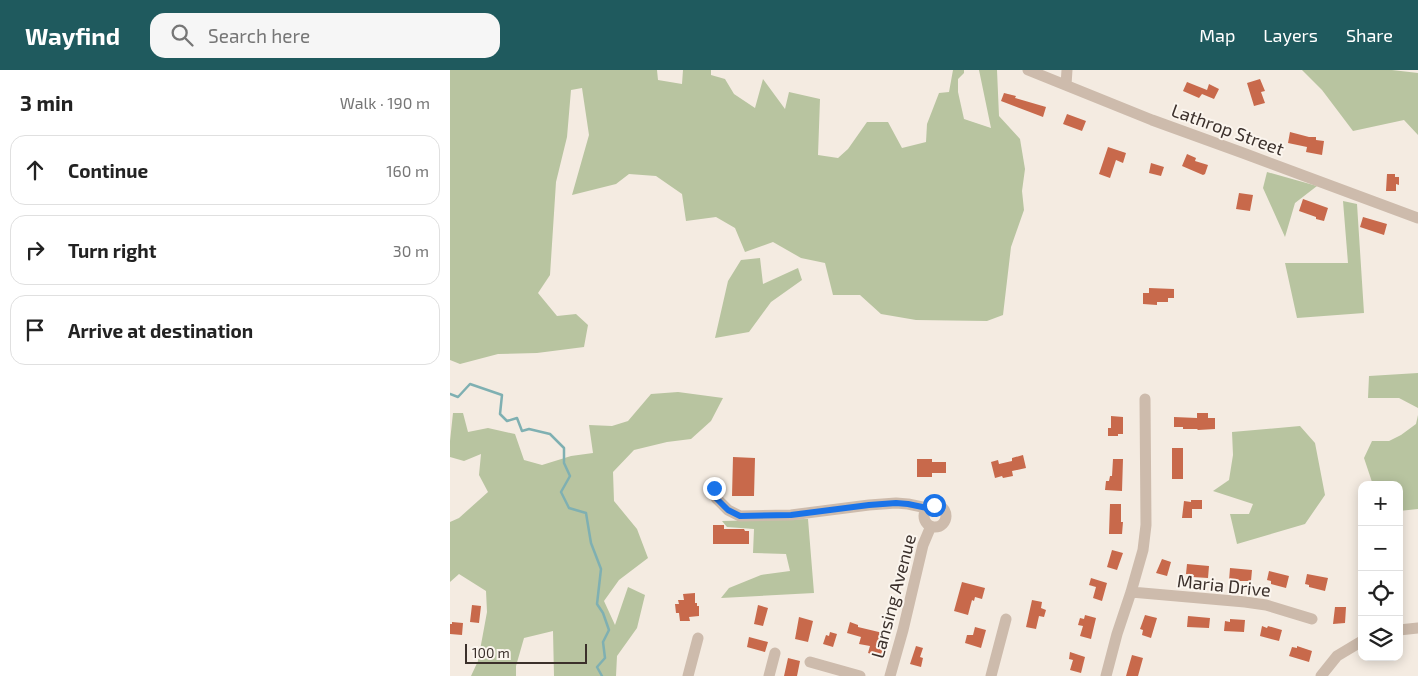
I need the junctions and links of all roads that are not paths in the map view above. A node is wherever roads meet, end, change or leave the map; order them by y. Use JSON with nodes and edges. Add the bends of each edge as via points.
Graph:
{"nodes":[{"id":1,"x":1028,"y":70,"type":"edge"},
{"id":2,"x":1067,"y":70,"type":"edge"},
{"id":3,"x":1066,"y":85,"type":"junction"},
{"id":4,"x":1418,"y":218,"type":"edge"},
{"id":5,"x":1145,"y":399,"type":"dead end"},
{"id":6,"x":714,"y":488,"type":"dead end"},
{"id":7,"x":927,"y":508,"type":"junction"},
{"id":8,"x":931,"y":526,"type":"junction"},
{"id":9,"x":1131,"y":592,"type":"junction"},
{"id":10,"x":1006,"y":618,"type":"dead end"},
{"id":11,"x":1312,"y":619,"type":"dead end"},
{"id":12,"x":1418,"y":628,"type":"edge"},
{"id":13,"x":1403,"y":630,"type":"edge"},
{"id":14,"x":698,"y":638,"type":"dead end"},
{"id":15,"x":1358,"y":643,"type":"edge"},
{"id":16,"x":775,"y":653,"type":"dead end"},
{"id":17,"x":810,"y":662,"type":"dead end"},
{"id":18,"x":688,"y":676,"type":"edge"},
{"id":19,"x":768,"y":676,"type":"edge"},
{"id":20,"x":860,"y":676,"type":"edge"},
{"id":21,"x":890,"y":676,"type":"edge"},
{"id":22,"x":991,"y":676,"type":"edge"},
{"id":23,"x":1106,"y":676,"type":"edge"},
{"id":24,"x":1321,"y":676,"type":"edge"}],
"edges":[{"from":1,"to":3,"type":"street","name":"Lathrop Street"},
{"from":2,"to":3,"type":"street"},
{"from":3,"to":4,"type":"street","name":"Lathrop Street"},
{"from":5,"to":9,"type":"street","via":[[1146,525],[1143,550]]},
{"from":6,"to":7,"type":"street","via":[[716,498],[740,516],[791,515],[896,503]]},
{"from":7,"to":8,"type":"street","name":"Lansing Avenue","via":[[924,518]]},
{"from":7,"to":8,"type":"street","name":"Lansing Avenue","via":[[937,505],[944,509],[946,516],[944,523]]},
{"from":8,"to":21,"type":"street","name":"Lansing Avenue","via":[[923,545]]},
{"from":9,"to":11,"type":"street","name":"Maria Drive","via":[[1266,605]]},
{"from":9,"to":23,"type":"street"},
{"from":10,"to":22,"type":"street"},
{"from":12,"to":13,"type":"street"},
{"from":14,"to":18,"type":"street"},
{"from":15,"to":24,"type":"street","via":[[1337,656]]},
{"from":16,"to":19,"type":"street"},
{"from":17,"to":20,"type":"street"}]}
